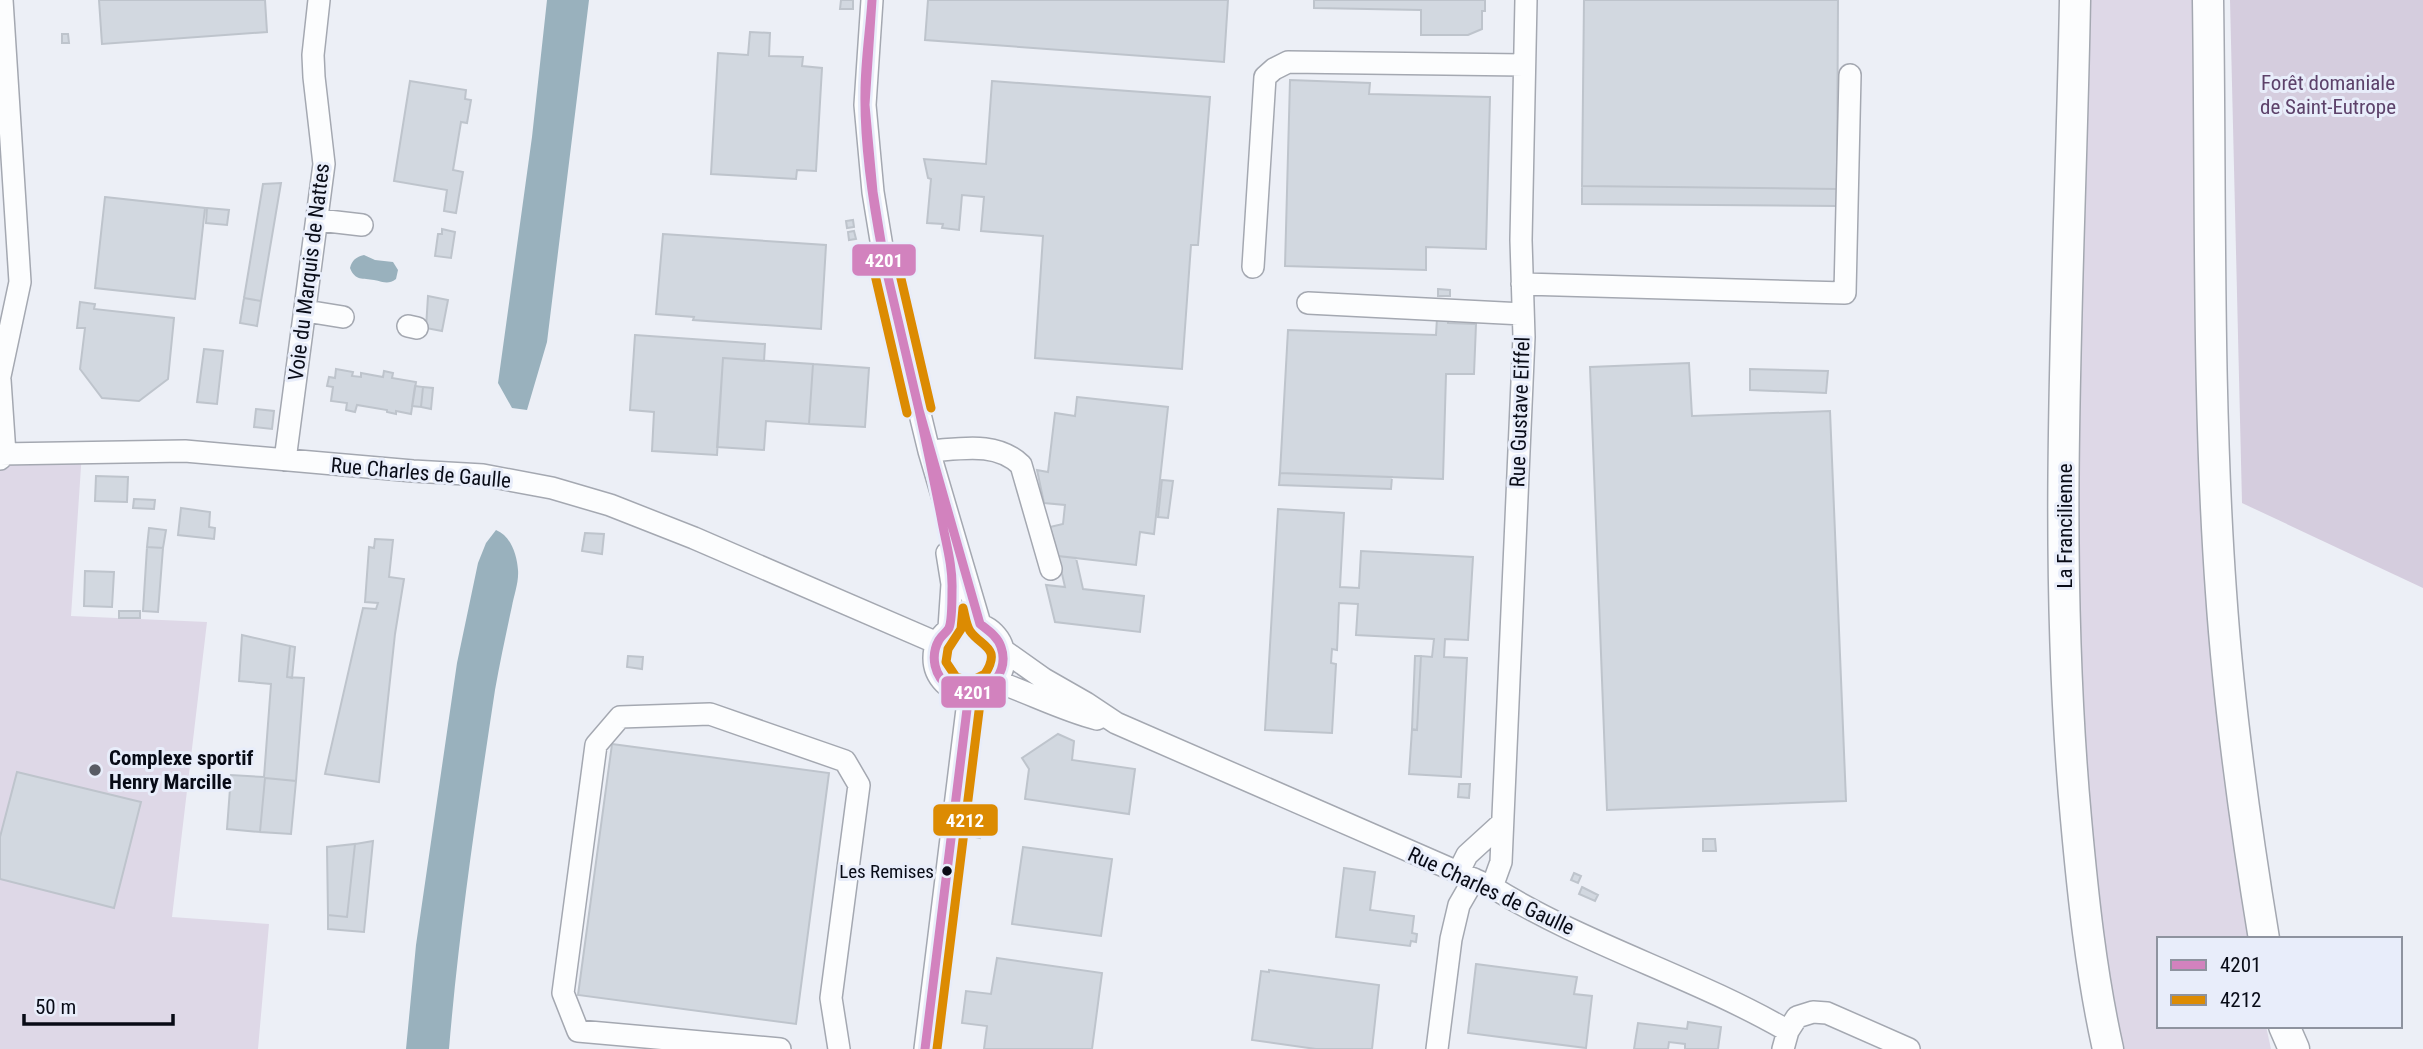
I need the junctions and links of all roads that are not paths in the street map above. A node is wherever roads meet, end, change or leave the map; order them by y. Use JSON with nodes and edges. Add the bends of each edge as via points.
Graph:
{"nodes":[{"id":1,"x":2,"y":0,"type":"edge"},
{"id":2,"x":319,"y":0,"type":"edge"},
{"id":3,"x":872,"y":0,"type":"edge"},
{"id":4,"x":1526,"y":0,"type":"edge"},
{"id":5,"x":2075,"y":0,"type":"edge"},
{"id":6,"x":2208,"y":0,"type":"edge"},
{"id":7,"x":1524,"y":65,"type":"junction"},
{"id":8,"x":1850,"y":75,"type":"dead end"},
{"id":9,"x":318,"y":220,"type":"junction"},
{"id":10,"x":362,"y":225,"type":"dead end"},
{"id":11,"x":1253,"y":267,"type":"dead end"},
{"id":12,"x":1522,"y":284,"type":"junction"},
{"id":13,"x":1308,"y":303,"type":"dead end"},
{"id":14,"x":306,"y":311,"type":"junction"},
{"id":15,"x":1523,"y":314,"type":"junction"},
{"id":16,"x":343,"y":317,"type":"dead end"},
{"id":17,"x":0,"y":378,"type":"edge"},
{"id":18,"x":929,"y":451,"type":"junction"},
{"id":19,"x":2,"y":456,"type":"edge"},
{"id":20,"x":285,"y":460,"type":"junction"},
{"id":21,"x":1051,"y":569,"type":"dead end"},
{"id":22,"x":980,"y":624,"type":"junction"},
{"id":23,"x":943,"y":636,"type":"junction"},
{"id":24,"x":1003,"y":650,"type":"junction"},
{"id":25,"x":995,"y":681,"type":"junction"},
{"id":26,"x":969,"y":693,"type":"junction"},
{"id":27,"x":1116,"y":723,"type":"junction"},
{"id":28,"x":1501,"y":824,"type":"junction"},
{"id":29,"x":1475,"y":880,"type":"junction"},
{"id":30,"x":2264,"y":937,"type":"edge"},
{"id":31,"x":2282,"y":1028,"type":"edge"},
{"id":32,"x":2283,"y":1028,"type":"edge"},
{"id":33,"x":1785,"y":1040,"type":"edge"},
{"id":34,"x":2105,"y":1045,"type":"edge"},
{"id":35,"x":780,"y":1049,"type":"edge"},
{"id":36,"x":839,"y":1049,"type":"edge"},
{"id":37,"x":925,"y":1049,"type":"edge"},
{"id":38,"x":1437,"y":1049,"type":"edge"},
{"id":39,"x":1909,"y":1049,"type":"edge"},
{"id":40,"x":2284,"y":1049,"type":"edge"},
{"id":41,"x":2294,"y":1049,"type":"edge"}],
"edges":[{"from":1,"to":17,"type":"street","via":[[20,282]]},
{"from":2,"to":9,"type":"street","name":"Voie du Marquis de Nattes","via":[[313,55],[324,164]]},
{"from":3,"to":18,"type":"street","via":[[865,105],[873,192],[888,284]]},
{"from":4,"to":7,"type":"street","name":"Rue Gustave Eiffel"},
{"from":5,"to":34,"type":"highway","name":"La Francilienne","via":[[2065,451],[2067,687],[2082,889]]},
{"from":6,"to":30,"type":"highway","via":[[2214,456],[2221,593],[2242,801]]},
{"from":7,"to":11,"type":"street","via":[[1288,62],[1274,69],[1265,77]]},
{"from":7,"to":12,"type":"street","name":"Rue Gustave Eiffel"},
{"from":8,"to":12,"type":"street","via":[[1845,293]]},
{"from":9,"to":10,"type":"street"},
{"from":9,"to":14,"type":"street","name":"Voie du Marquis de Nattes"},
{"from":12,"to":15,"type":"street","name":"Rue Gustave Eiffel"},
{"from":13,"to":15,"type":"street"},
{"from":14,"to":16,"type":"street"},
{"from":14,"to":20,"type":"street","name":"Voie du Marquis de Nattes"},
{"from":15,"to":28,"type":"street","name":"Rue Gustave Eiffel"},
{"from":17,"to":19,"type":"street"},
{"from":18,"to":21,"type":"street","via":[[983,447],[1011,456],[1021,465]]},
{"from":18,"to":22,"type":"street"},
{"from":18,"to":23,"type":"street","via":[[952,584]]},
{"from":19,"to":20,"type":"street","name":"Rue Charles de Gaulle","via":[[53,459],[184,451]]},
{"from":20,"to":23,"type":"street","name":"Rue Charles de Gaulle","via":[[483,475],[552,488],[610,505]]},
{"from":22,"to":23,"type":"street","via":[[968,622]]},
{"from":22,"to":24,"type":"street","via":[[998,639]]},
{"from":23,"to":26,"type":"street","via":[[934,666],[941,679],[957,691]]},
{"from":24,"to":25,"type":"street","via":[[1004,662]]},
{"from":24,"to":27,"type":"street","name":"Rue Charles de Gaulle"},
{"from":25,"to":26,"type":"street"},
{"from":25,"to":27,"type":"street","name":"Rue Charles de Gaulle","via":[[1081,715]]},
{"from":26,"to":37,"type":"street"},
{"from":27,"to":29,"type":"street","name":"Rue Charles de Gaulle"},
{"from":28,"to":29,"type":"street","name":"Rue Gustave Eiffel","via":[[1501,862]]},
{"from":28,"to":29,"type":"street","name":"Rue Gustave Eiffel","via":[[1467,855]]},
{"from":29,"to":33,"type":"street","name":"Rue Charles de Gaulle","via":[[1530,911],[1669,972]]},
{"from":29,"to":38,"type":"street","name":"Rue Gustave Eiffel","via":[[1459,905],[1451,939]]},
{"from":31,"to":40,"type":"highway"},
{"from":32,"to":41,"type":"highway"},
{"from":33,"to":39,"type":"street","via":[[1797,1017],[1814,1012],[1827,1013]]},
{"from":35,"to":36,"type":"street","via":[[578,1031],[563,993],[594,758],[596,745],[620,717],[710,714],[845,761],[859,785],[831,998]]}]}
